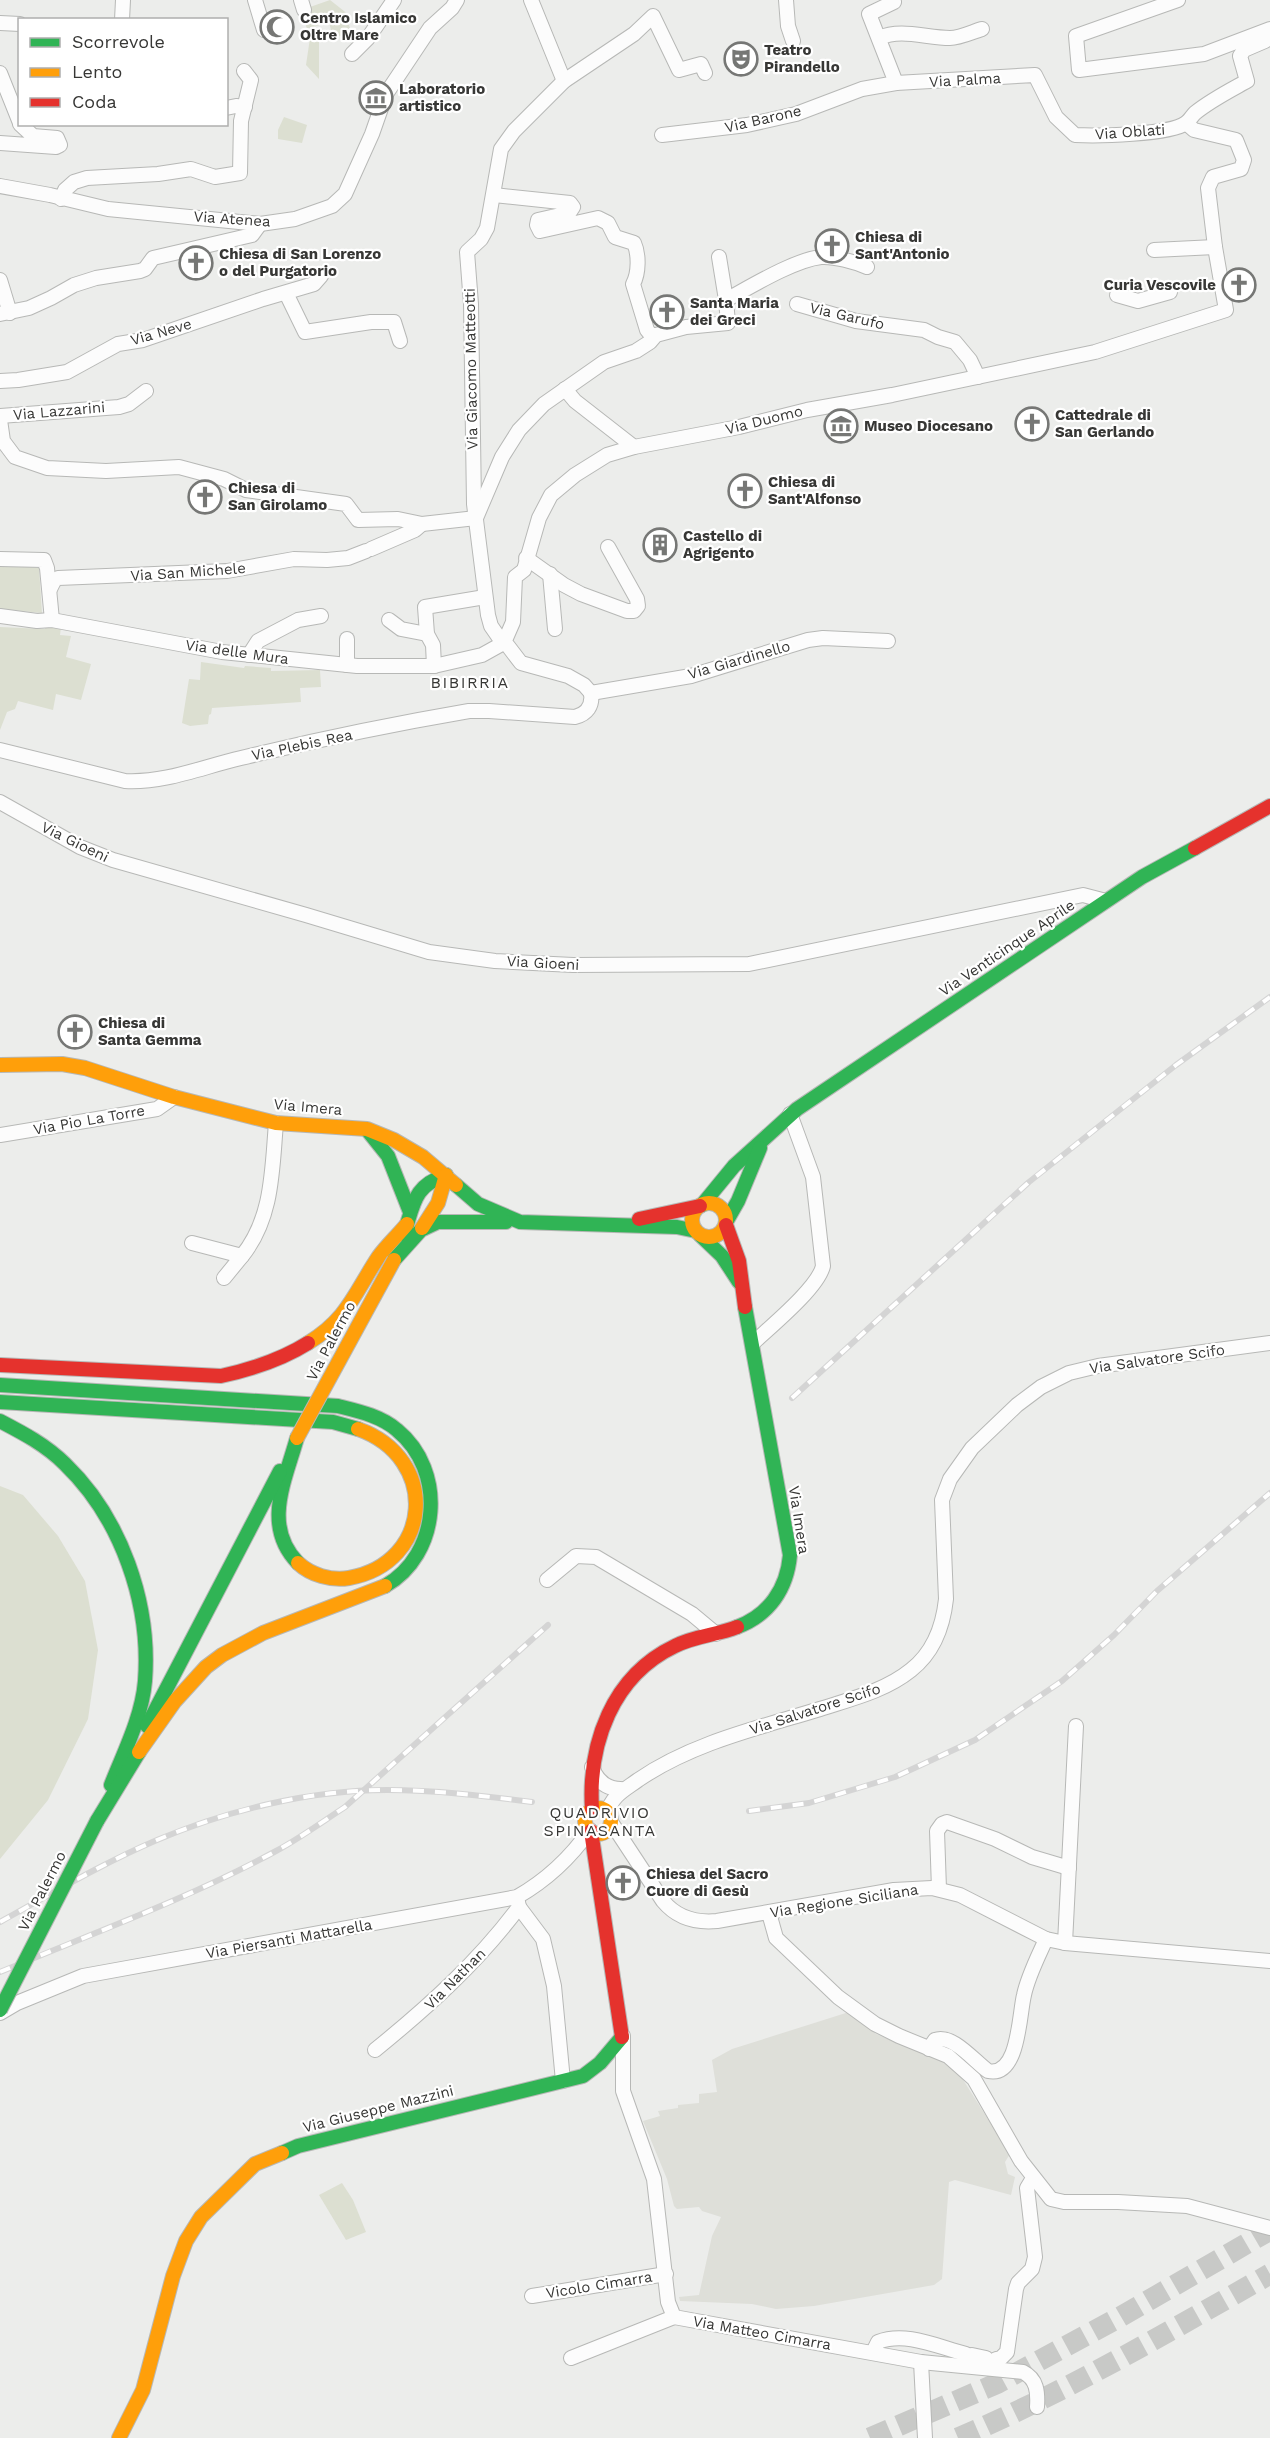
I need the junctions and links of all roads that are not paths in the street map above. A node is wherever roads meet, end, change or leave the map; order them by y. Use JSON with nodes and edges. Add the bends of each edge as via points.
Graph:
{"nodes":[{"id":1,"x":394,"y":0,"type":"edge"},
{"id":2,"x":457,"y":0,"type":"edge"},
{"id":3,"x":531,"y":0,"type":"edge"},
{"id":4,"x":786,"y":0,"type":"edge"},
{"id":5,"x":893,"y":0,"type":"edge"},
{"id":6,"x":1178,"y":0,"type":"edge"},
{"id":7,"x":255,"y":2,"type":"edge"},
{"id":8,"x":0,"y":23,"type":"edge"},
{"id":9,"x":18,"y":24,"type":"edge"},
{"id":10,"x":264,"y":30,"type":"dead end"},
{"id":11,"x":982,"y":30,"type":"dead end"},
{"id":12,"x":1270,"y":30,"type":"edge"},
{"id":13,"x":879,"y":38,"type":"junction"},
{"id":14,"x":793,"y":41,"type":"dead end"},
{"id":15,"x":352,"y":54,"type":"dead end"},
{"id":16,"x":244,"y":71,"type":"dead end"},
{"id":17,"x":0,"y":73,"type":"edge"},
{"id":18,"x":705,"y":73,"type":"dead end"},
{"id":19,"x":1035,"y":75,"type":"joint"},
{"id":20,"x":564,"y":81,"type":"junction"},
{"id":21,"x":896,"y":83,"type":"junction"},
{"id":22,"x":245,"y":107,"type":"junction"},
{"id":23,"x":228,"y":108,"type":"edge"},
{"id":24,"x":18,"y":119,"type":"edge"},
{"id":25,"x":1186,"y":123,"type":"junction"},
{"id":26,"x":22,"y":126,"type":"edge"},
{"id":27,"x":662,"y":135,"type":"dead end"},
{"id":28,"x":0,"y":143,"type":"edge"},
{"id":29,"x":0,"y":186,"type":"edge"},
{"id":30,"x":494,"y":195,"type":"junction"},
{"id":31,"x":61,"y":199,"type":"junction"},
{"id":32,"x":260,"y":224,"type":"junction"},
{"id":33,"x":1215,"y":242,"type":"junction"},
{"id":34,"x":1154,"y":250,"type":"dead end"},
{"id":35,"x":719,"y":257,"type":"dead end"},
{"id":36,"x":867,"y":267,"type":"dead end"},
{"id":37,"x":321,"y":276,"type":"dead end"},
{"id":38,"x":1,"y":280,"type":"edge"},
{"id":39,"x":286,"y":292,"type":"junction"},
{"id":40,"x":1170,"y":292,"type":"dead end"},
{"id":41,"x":1117,"y":295,"type":"dead end"},
{"id":42,"x":726,"y":300,"type":"junction"},
{"id":43,"x":797,"y":304,"type":"dead end"},
{"id":44,"x":5,"y":314,"type":"edge"},
{"id":45,"x":656,"y":335,"type":"junction"},
{"id":46,"x":400,"y":341,"type":"dead end"},
{"id":47,"x":978,"y":377,"type":"junction"},
{"id":48,"x":0,"y":381,"type":"edge"},
{"id":49,"x":565,"y":389,"type":"junction"},
{"id":50,"x":146,"y":391,"type":"dead end"},
{"id":51,"x":0,"y":418,"type":"edge"},
{"id":52,"x":634,"y":447,"type":"junction"},
{"id":53,"x":476,"y":518,"type":"junction"},
{"id":54,"x":422,"y":524,"type":"junction"},
{"id":55,"x":608,"y":547,"type":"dead end"},
{"id":56,"x":526,"y":558,"type":"junction"},
{"id":57,"x":0,"y":559,"type":"edge"},
{"id":58,"x":550,"y":574,"type":"junction"},
{"id":59,"x":50,"y":589,"type":"junction"},
{"id":60,"x":485,"y":597,"type":"junction"},
{"id":61,"x":0,"y":616,"type":"edge"},
{"id":62,"x":321,"y":616,"type":"dead end"},
{"id":63,"x":52,"y":620,"type":"junction"},
{"id":64,"x":389,"y":620,"type":"dead end"},
{"id":65,"x":555,"y":629,"type":"dead end"},
{"id":66,"x":427,"y":634,"type":"junction"},
{"id":67,"x":347,"y":639,"type":"dead end"},
{"id":68,"x":888,"y":641,"type":"dead end"},
{"id":69,"x":503,"y":642,"type":"junction"},
{"id":70,"x":249,"y":655,"type":"junction"},
{"id":71,"x":347,"y":665,"type":"junction"},
{"id":72,"x":434,"y":666,"type":"junction"},
{"id":73,"x":591,"y":693,"type":"junction"},
{"id":74,"x":0,"y":750,"type":"edge"},
{"id":75,"x":0,"y":802,"type":"edge"},
{"id":76,"x":1270,"y":806,"type":"edge"},
{"id":77,"x":1106,"y":901,"type":"junction"},
{"id":78,"x":0,"y":1065,"type":"edge"},
{"id":79,"x":174,"y":1097,"type":"junction"},
{"id":80,"x":790,"y":1114,"type":"junction"},
{"id":81,"x":276,"y":1123,"type":"junction"},
{"id":82,"x":367,"y":1129,"type":"junction"},
{"id":83,"x":772,"y":1132,"type":"junction"},
{"id":84,"x":0,"y":1136,"type":"edge"},
{"id":85,"x":446,"y":1175,"type":"junction"},
{"id":86,"x":701,"y":1205,"type":"junction"},
{"id":87,"x":409,"y":1218,"type":"junction"},
{"id":88,"x":520,"y":1222,"type":"junction"},
{"id":89,"x":726,"y":1224,"type":"junction"},
{"id":90,"x":592,"y":1225,"type":"junction"},
{"id":91,"x":421,"y":1230,"type":"junction"},
{"id":92,"x":698,"y":1233,"type":"junction"},
{"id":93,"x":192,"y":1243,"type":"dead end"},
{"id":94,"x":242,"y":1256,"type":"junction"},
{"id":95,"x":394,"y":1260,"type":"junction"},
{"id":96,"x":224,"y":1278,"type":"dead end"},
{"id":97,"x":742,"y":1289,"type":"junction"},
{"id":98,"x":1270,"y":1343,"type":"edge"},
{"id":99,"x":752,"y":1344,"type":"junction"},
{"id":100,"x":0,"y":1365,"type":"edge"},
{"id":101,"x":0,"y":1384,"type":"edge"},
{"id":102,"x":0,"y":1402,"type":"edge"},
{"id":103,"x":0,"y":1421,"type":"edge"},
{"id":104,"x":297,"y":1438,"type":"junction"},
{"id":105,"x":547,"y":1580,"type":"dead end"},
{"id":106,"x":716,"y":1634,"type":"junction"},
{"id":107,"x":1076,"y":1726,"type":"dead end"},
{"id":108,"x":592,"y":1766,"type":"junction"},
{"id":109,"x":624,"y":1789,"type":"junction"},
{"id":110,"x":97,"y":1821,"type":"junction"},
{"id":111,"x":597,"y":1821,"type":"junction"},
{"id":112,"x":1069,"y":1868,"type":"junction"},
{"id":113,"x":939,"y":1889,"type":"junction"},
{"id":114,"x":518,"y":1902,"type":"junction"},
{"id":115,"x":768,"y":1913,"type":"junction"},
{"id":116,"x":1046,"y":1939,"type":"junction"},
{"id":117,"x":1065,"y":1943,"type":"junction"},
{"id":118,"x":1270,"y":1961,"type":"edge"},
{"id":119,"x":0,"y":2012,"type":"edge"},
{"id":120,"x":623,"y":2036,"type":"junction"},
{"id":121,"x":929,"y":2049,"type":"junction"},
{"id":122,"x":375,"y":2050,"type":"dead end"},
{"id":123,"x":563,"y":2081,"type":"junction"},
{"id":124,"x":1033,"y":2178,"type":"junction"},
{"id":125,"x":1270,"y":2228,"type":"edge"},
{"id":126,"x":666,"y":2274,"type":"junction"},
{"id":127,"x":532,"y":2296,"type":"dead end"},
{"id":128,"x":674,"y":2317,"type":"junction"},
{"id":129,"x":873,"y":2352,"type":"junction"},
{"id":130,"x":571,"y":2358,"type":"dead end"},
{"id":131,"x":921,"y":2362,"type":"junction"},
{"id":132,"x":1037,"y":2407,"type":"dead end"},
{"id":133,"x":119,"y":2438,"type":"edge"},
{"id":134,"x":925,"y":2438,"type":"edge"}],
"edges":[{"from":1,"to":15,"type":"street"},
{"from":2,"to":32,"type":"street","name":"Via Atenea","via":[[430,28],[386,94],[345,194],[332,206],[295,219]]},
{"from":3,"to":20,"type":"street"},
{"from":4,"to":14,"type":"street"},
{"from":5,"to":13,"type":"street","via":[[869,14]]},
{"from":6,"to":12,"type":"street","via":[[1076,36],[1079,70],[1204,54]]},
{"from":7,"to":10,"type":"street"},
{"from":8,"to":9,"type":"street"},
{"from":11,"to":13,"type":"street","via":[[951,38],[912,34]]},
{"from":12,"to":25,"type":"street","name":"Via Oblati","via":[[1265,41],[1244,50],[1240,56],[1246,81],[1214,99]]},
{"from":13,"to":21,"type":"street"},
{"from":16,"to":22,"type":"street","via":[[251,81]]},
{"from":17,"to":24,"type":"street"},
{"from":18,"to":20,"type":"street","via":[[701,64],[680,70],[653,15],[634,34]]},
{"from":19,"to":21,"type":"street","name":"Via Palma"},
{"from":19,"to":25,"type":"street","name":"Via Oblati","via":[[1056,117],[1075,135],[1137,133]]},
{"from":20,"to":30,"type":"street","via":[[501,149]]},
{"from":21,"to":27,"type":"street","name":"Via Barone","via":[[861,89],[796,114],[747,125]]},
{"from":22,"to":23,"type":"street"},
{"from":22,"to":31,"type":"street","via":[[240,173],[215,177],[191,169],[87,178],[74,182]]},
{"from":25,"to":33,"type":"street","via":[[1194,130],[1236,140],[1244,160],[1240,169],[1216,175],[1209,184]]},
{"from":26,"to":28,"type":"street","via":[[33,136],[57,138],[60,142],[56,147]]},
{"from":29,"to":31,"type":"street","name":"Via Atenea"},
{"from":30,"to":45,"type":"street","via":[[570,203],[573,207],[569,213],[538,220],[540,231],[598,218],[608,224],[615,237],[634,243],[634,291],[647,330]]},
{"from":30,"to":53,"type":"street","name":"Via Giacomo Matteotti","via":[[487,228],[467,252]]},
{"from":31,"to":32,"type":"street","name":"Via Atenea","via":[[108,209]]},
{"from":32,"to":44,"type":"street","via":[[252,235],[153,258],[146,269],[74,285],[51,298]]},
{"from":33,"to":34,"type":"street"},
{"from":33,"to":47,"type":"street","name":"Via Duomo","via":[[1226,310],[1095,352]]},
{"from":35,"to":42,"type":"street"},
{"from":36,"to":42,"type":"street","via":[[822,257],[775,274]]},
{"from":37,"to":39,"type":"street","name":"Via Neve","via":[[315,284]]},
{"from":38,"to":44,"type":"street"},
{"from":39,"to":46,"type":"street","via":[[305,332],[394,322]]},
{"from":39,"to":48,"type":"street","name":"Via Neve","via":[[143,340],[118,344],[67,372]]},
{"from":40,"to":41,"type":"street","via":[[1138,301]]},
{"from":42,"to":45,"type":"street","via":[[728,323]]},
{"from":43,"to":47,"type":"street","name":"Via Garufo","via":[[856,321],[924,330],[955,342]]},
{"from":45,"to":49,"type":"street","via":[[636,351],[604,363]]},
{"from":47,"to":52,"type":"street","name":"Via Duomo"},
{"from":49,"to":52,"type":"street"},
{"from":49,"to":53,"type":"street","via":[[530,416],[519,430],[502,457]]},
{"from":50,"to":51,"type":"street","name":"Via Lazzarini","via":[[119,407]]},
{"from":51,"to":54,"type":"street","via":[[3,441],[15,457],[46,468],[106,471],[179,467],[224,479],[246,490],[346,504],[358,520],[398,519]]},
{"from":52,"to":56,"type":"street","name":"Via Duomo","via":[[607,455],[551,495]]},
{"from":53,"to":54,"type":"street"},
{"from":53,"to":60,"type":"street"},
{"from":54,"to":59,"type":"street","name":"Via San Michele","via":[[348,558],[294,559],[227,572],[58,578]]},
{"from":55,"to":58,"type":"street","via":[[637,599],[634,611],[581,594]]},
{"from":56,"to":58,"type":"street"},
{"from":56,"to":69,"type":"street","name":"Via Duomo","via":[[524,570],[515,577],[513,622]]},
{"from":57,"to":59,"type":"street","via":[[45,560]]},
{"from":58,"to":65,"type":"street"},
{"from":59,"to":63,"type":"street"},
{"from":60,"to":66,"type":"street","via":[[425,607]]},
{"from":60,"to":69,"type":"street","via":[[491,626]]},
{"from":61,"to":63,"type":"street","name":"Via delle Mura"},
{"from":62,"to":70,"type":"street","via":[[297,620],[258,641]]},
{"from":63,"to":70,"type":"street","name":"Via delle Mura"},
{"from":64,"to":66,"type":"street","via":[[401,629]]},
{"from":66,"to":72,"type":"street","via":[[433,645]]},
{"from":67,"to":71,"type":"street"},
{"from":68,"to":73,"type":"street","name":"Via Giardinello","via":[[808,640],[691,676]]},
{"from":69,"to":72,"type":"street","name":"Via delle Mura","via":[[475,657]]},
{"from":69,"to":73,"type":"street","via":[[516,659],[568,676]]},
{"from":70,"to":71,"type":"street","name":"Via delle Mura"},
{"from":71,"to":72,"type":"street","name":"Via delle Mura"},
{"from":73,"to":74,"type":"street","name":"Via Plebis Rea","via":[[587,711],[575,717],[469,711],[240,758],[145,782],[126,781]]},
{"from":75,"to":77,"type":"street","name":"Via Gioeni","via":[[113,861],[429,952],[495,961],[573,965],[749,964],[1083,895]]},
{"from":76,"to":77,"type":"main road","name":"Via Venticinque Aprile"},
{"from":77,"to":80,"type":"main road","name":"Via Venticinque Aprile"},
{"from":78,"to":79,"type":"main road","name":"Via Imera","via":[[62,1064],[85,1068]]},
{"from":79,"to":81,"type":"main road","name":"Via Imera"},
{"from":79,"to":84,"type":"street","name":"Via Pio La Torre","via":[[157,1109]]},
{"from":80,"to":83,"type":"main road","name":"Via Venticinque Aprile"},
{"from":80,"to":99,"type":"street","via":[[813,1177],[823,1266],[811,1287]]},
{"from":81,"to":82,"type":"main road","name":"Via Imera"},
{"from":81,"to":94,"type":"street","via":[[263,1221]]},
{"from":82,"to":85,"type":"main road","name":"Via Imera","via":[[394,1140]]},
{"from":82,"to":87,"type":"main road","via":[[388,1156]]},
{"from":83,"to":86,"type":"main road","name":"Via Venticinque Aprile","via":[[734,1166]]},
{"from":83,"to":89,"type":"main road","name":"Via Venticinque Aprile","via":[[755,1156]]},
{"from":85,"to":87,"type":"main road","via":[[430,1179],[420,1188]]},
{"from":85,"to":88,"type":"main road","name":"Via Imera","via":[[478,1204]]},
{"from":85,"to":91,"type":"main road","via":[[444,1192]]},
{"from":86,"to":89,"type":"main road","via":[[717,1205],[725,1213]]},
{"from":86,"to":90,"type":"main road","name":"Via Imera"},
{"from":86,"to":92,"type":"main road","via":[[693,1215]]},
{"from":87,"to":95,"type":"main road"},
{"from":87,"to":100,"type":"main road","via":[[336,1323],[291,1354],[257,1368],[221,1376]]},
{"from":88,"to":90,"type":"main road","name":"Via Imera"},
{"from":88,"to":91,"type":"main road","via":[[438,1222]]},
{"from":89,"to":92,"type":"main road","via":[[716,1236]]},
{"from":89,"to":97,"type":"main road","name":"Via Imera","via":[[739,1261]]},
{"from":90,"to":92,"type":"main road","name":"Via Imera","via":[[677,1227]]},
{"from":91,"to":95,"type":"main road"},
{"from":92,"to":97,"type":"main road","via":[[723,1257]]},
{"from":93,"to":94,"type":"street"},
{"from":94,"to":96,"type":"street"},
{"from":95,"to":104,"type":"main road","name":"Via Palermo","bridge":true},
{"from":97,"to":99,"type":"main road","name":"Via Imera"},
{"from":98,"to":109,"type":"street","name":"Via Salvatore Scifo","via":[[1098,1365],[1069,1373],[1041,1388],[972,1448],[950,1479],[942,1500],[946,1599],[940,1631],[913,1669],[872,1692],[692,1751]]},
{"from":99,"to":106,"type":"main road","name":"Via Imera","via":[[789,1565],[776,1598],[764,1614],[749,1624]]},
{"from":101,"to":110,"type":"main road","via":[[338,1406],[378,1419],[398,1431],[415,1450],[430,1486],[430,1522],[424,1543],[408,1570],[374,1592],[262,1635],[207,1666],[173,1705]]},
{"from":102,"to":104,"type":"main road","via":[[333,1422],[359,1429],[392,1447],[410,1474],[416,1503],[411,1532],[393,1560],[351,1579],[334,1579],[318,1576],[294,1559],[277,1520]]},
{"from":103,"to":110,"type":"main road","via":[[33,1438],[80,1480],[113,1528],[141,1606],[145,1681],[138,1715]]},
{"from":104,"to":110,"type":"main road"},
{"from":105,"to":106,"type":"street","via":[[576,1556],[596,1557],[692,1614]]},
{"from":106,"to":108,"type":"main road","name":"Via Imera","via":[[677,1645],[644,1666],[613,1706],[599,1735]]},
{"from":107,"to":112,"type":"street"},
{"from":108,"to":109,"type":"street","via":[[600,1782]]},
{"from":108,"to":111,"type":"main road","name":"Via Imera","via":[[584,1792]]},
{"from":109,"to":111,"type":"street","name":"Via Salvatore Scifo"},
{"from":110,"to":119,"type":"main road","name":"Via Palermo","bridge":true},
{"from":111,"to":114,"type":"street","name":"Via Piersanti Mattarella","via":[[571,1854]]},
{"from":111,"to":115,"type":"street","name":"Via Regione Siciliana","via":[[624,1843],[663,1901],[679,1915],[707,1922]]},
{"from":111,"to":120,"type":"main road","via":[[596,1857]]},
{"from":112,"to":113,"type":"street","via":[[947,1822],[937,1831]]},
{"from":112,"to":117,"type":"street"},
{"from":113,"to":115,"type":"street","name":"Via Regione Siciliana","via":[[894,1890]]},
{"from":113,"to":116,"type":"street","name":"Via Regione Siciliana","via":[[960,1895]]},
{"from":114,"to":119,"type":"street","name":"Via Piersanti Mattarella","via":[[83,1977]]},
{"from":114,"to":122,"type":"street","name":"Via Nathan","via":[[498,1936],[429,2006]]},
{"from":114,"to":123,"type":"street","via":[[543,1939],[554,1986]]},
{"from":115,"to":121,"type":"street","via":[[776,1938],[831,1991],[875,2024]]},
{"from":116,"to":117,"type":"street","name":"Via Regione Siciliana"},
{"from":116,"to":121,"type":"street","via":[[1024,1994],[1019,2029],[1005,2067],[988,2071],[944,2038],[935,2040]]},
{"from":117,"to":118,"type":"street","name":"Via Regione Siciliana"},
{"from":120,"to":123,"type":"main road","name":"Via Giuseppe Mazzini","via":[[596,2069]]},
{"from":120,"to":126,"type":"street","name":"Via Matteo Cimarra","via":[[623,2091],[654,2179]]},
{"from":121,"to":124,"type":"street","via":[[956,2061],[974,2079]]},
{"from":123,"to":133,"type":"main road","name":"Via Giuseppe Mazzini","via":[[298,2146],[255,2164],[207,2210],[186,2241],[143,2390]]},
{"from":124,"to":125,"type":"street","via":[[1051,2199],[1064,2202],[1187,2206]]},
{"from":124,"to":129,"type":"street","via":[[1027,2188],[1035,2263],[1016,2289],[1007,2352],[1001,2358],[991,2358],[923,2340],[888,2338],[878,2342]]},
{"from":126,"to":127,"type":"street","name":"Vicolo Cimarra"},
{"from":126,"to":128,"type":"street","name":"Via Matteo Cimarra","via":[[668,2302]]},
{"from":128,"to":129,"type":"street","name":"Via Matteo Cimarra"},
{"from":128,"to":130,"type":"street"},
{"from":129,"to":131,"type":"street","name":"Via Matteo Cimarra"},
{"from":131,"to":132,"type":"street","name":"Via Matteo Cimarra","via":[[1023,2372],[1030,2375],[1038,2392]]},
{"from":131,"to":134,"type":"street"}]}
